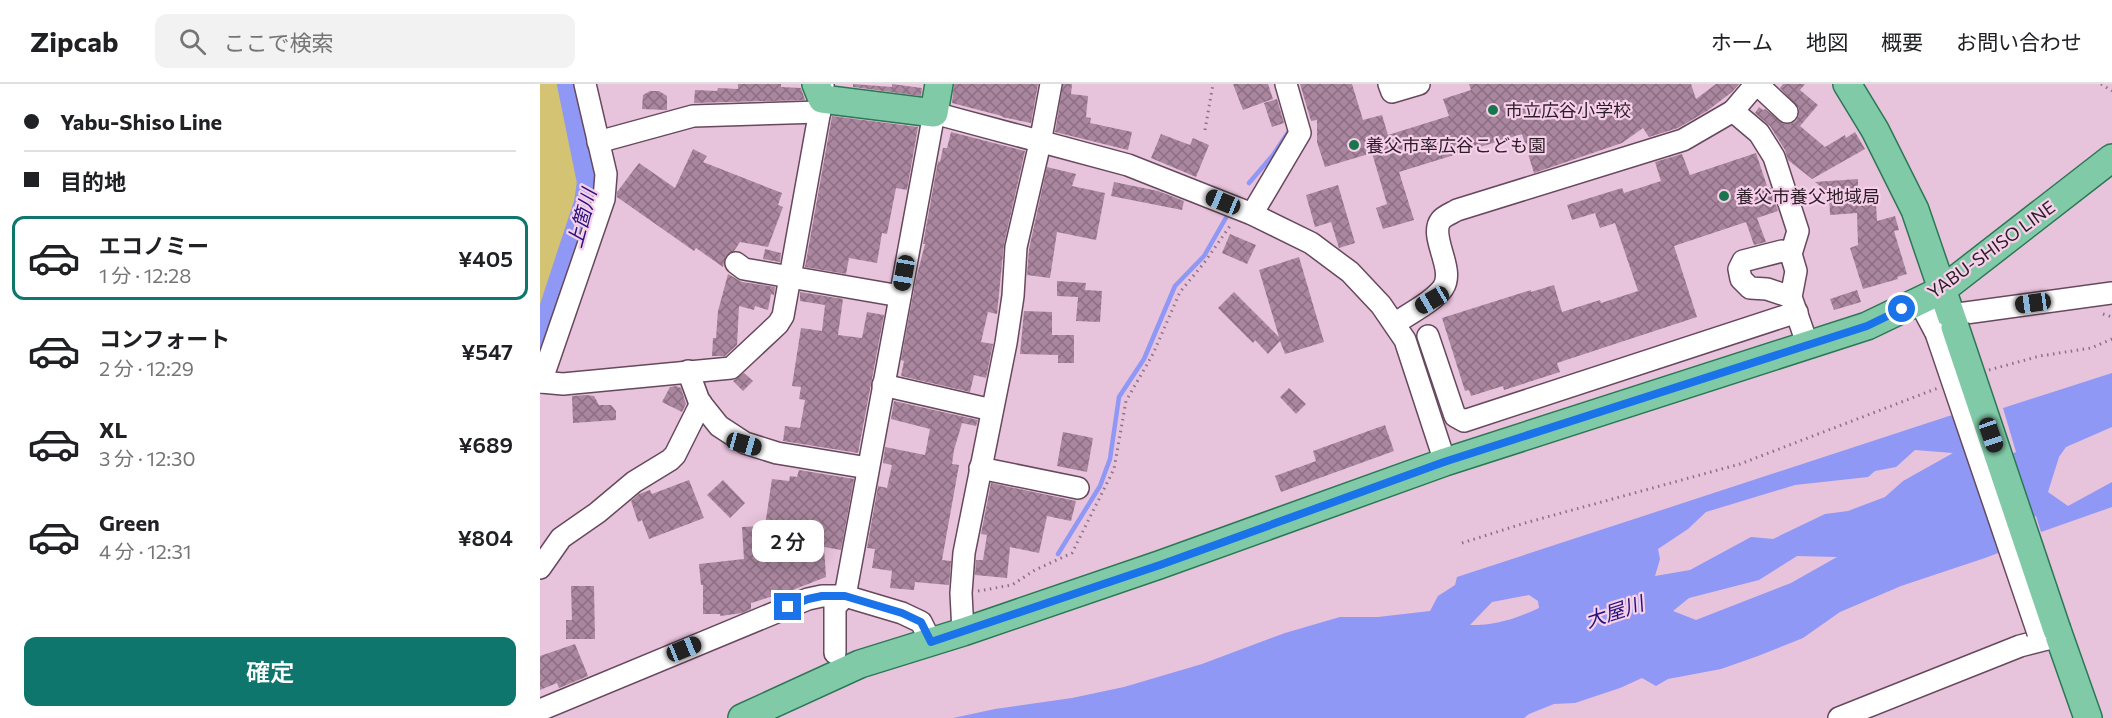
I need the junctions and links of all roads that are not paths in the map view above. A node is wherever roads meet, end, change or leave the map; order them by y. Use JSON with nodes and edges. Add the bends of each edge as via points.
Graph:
{"nodes":[{"id":1,"x":585,"y":84,"type":"edge"},
{"id":2,"x":939,"y":84,"type":"edge"},
{"id":3,"x":1051,"y":84,"type":"edge"},
{"id":4,"x":1286,"y":84,"type":"edge"},
{"id":5,"x":1389,"y":84,"type":"edge"},
{"id":6,"x":1419,"y":84,"type":"edge"},
{"id":7,"x":1756,"y":84,"type":"edge"},
{"id":8,"x":1848,"y":84,"type":"edge"},
{"id":9,"x":820,"y":95,"type":"edge"},
{"id":10,"x":1733,"y":111,"type":"junction"},
{"id":11,"x":1787,"y":112,"type":"dead end"},
{"id":12,"x":934,"y":113,"type":"junction"},
{"id":13,"x":597,"y":142,"type":"junction"},
{"id":14,"x":1040,"y":143,"type":"junction"},
{"id":15,"x":2112,"y":158,"type":"edge"},
{"id":16,"x":1246,"y":212,"type":"junction"},
{"id":17,"x":1791,"y":254,"type":"junction"},
{"id":18,"x":736,"y":263,"type":"dead end"},
{"id":19,"x":788,"y":277,"type":"junction"},
{"id":20,"x":2112,"y":292,"type":"edge"},
{"id":21,"x":1931,"y":295,"type":"junction"},
{"id":22,"x":900,"y":296,"type":"junction"},
{"id":23,"x":1794,"y":304,"type":"junction"},
{"id":24,"x":1395,"y":324,"type":"junction"},
{"id":25,"x":1947,"y":325,"type":"junction"},
{"id":26,"x":1428,"y":336,"type":"dead end"},
{"id":27,"x":1808,"y":346,"type":"junction"},
{"id":28,"x":688,"y":371,"type":"junction"},
{"id":29,"x":540,"y":382,"type":"edge"},
{"id":30,"x":884,"y":385,"type":"junction"},
{"id":31,"x":701,"y":403,"type":"junction"},
{"id":32,"x":992,"y":410,"type":"junction"},
{"id":33,"x":1444,"y":462,"type":"junction"},
{"id":34,"x":868,"y":468,"type":"junction"},
{"id":35,"x":980,"y":468,"type":"junction"},
{"id":36,"x":1078,"y":488,"type":"dead end"},
{"id":37,"x":540,"y":568,"type":"edge"},
{"id":38,"x":845,"y":596,"type":"junction"},
{"id":39,"x":963,"y":632,"type":"junction"},
{"id":40,"x":2049,"y":635,"type":"junction"},
{"id":41,"x":931,"y":642,"type":"junction"},
{"id":42,"x":835,"y":653,"type":"dead end"},
{"id":43,"x":540,"y":710,"type":"edge"},
{"id":44,"x":742,"y":718,"type":"edge"},
{"id":45,"x":1839,"y":718,"type":"edge"},
{"id":46,"x":2088,"y":718,"type":"edge"}],
"edges":[{"from":1,"to":13,"type":"street"},
{"from":2,"to":12,"type":"main road"},
{"from":3,"to":14,"type":"street"},
{"from":4,"to":16,"type":"street","via":[[1299,133]]},
{"from":5,"to":6,"type":"street","via":[[1392,92]]},
{"from":7,"to":10,"type":"street"},
{"from":7,"to":11,"type":"street"},
{"from":8,"to":21,"type":"main road","via":[[1915,210]]},
{"from":9,"to":12,"type":"main road"},
{"from":9,"to":13,"type":"street","via":[[693,116]]},
{"from":9,"to":19,"type":"street"},
{"from":10,"to":17,"type":"street","via":[[1759,133],[1774,157],[1798,231]]},
{"from":10,"to":24,"type":"street","via":[[1683,140],[1457,210],[1441,220],[1437,230],[1446,270],[1445,286],[1432,300]]},
{"from":12,"to":14,"type":"street"},
{"from":12,"to":22,"type":"street"},
{"from":13,"to":29,"type":"street","via":[[606,174],[604,198]]},
{"from":14,"to":16,"type":"street","via":[[1128,165]]},
{"from":14,"to":32,"type":"street","via":[[1016,247],[1013,296]]},
{"from":15,"to":21,"type":"main road","name":"YABU-SHISO LINE"},
{"from":16,"to":24,"type":"street","via":[[1311,243],[1350,272]]},
{"from":17,"to":23,"type":"street","via":[[1796,271]]},
{"from":17,"to":23,"type":"street","via":[[1782,251],[1753,258],[1743,261],[1739,269],[1740,279],[1750,288],[1767,289]]},
{"from":18,"to":19,"type":"street"},
{"from":19,"to":22,"type":"street"},
{"from":19,"to":28,"type":"street","via":[[783,316],[746,356],[732,368]]},
{"from":20,"to":25,"type":"street"},
{"from":21,"to":25,"type":"main road"},
{"from":21,"to":27,"type":"main road","name":"YABU-SHISO LINE","via":[[1867,326]]},
{"from":22,"to":30,"type":"street"},
{"from":23,"to":26,"type":"street","via":[[1464,421],[1455,416]]},
{"from":23,"to":27,"type":"street"},
{"from":24,"to":33,"type":"street","via":[[1405,340]]},
{"from":25,"to":40,"type":"main road","bridge":true},
{"from":27,"to":33,"type":"main road","name":"YABU-SHISO LINE"},
{"from":28,"to":29,"type":"street","via":[[563,384]]},
{"from":28,"to":31,"type":"street"},
{"from":30,"to":32,"type":"street"},
{"from":30,"to":34,"type":"street"},
{"from":31,"to":34,"type":"street","via":[[719,426],[744,444]]},
{"from":31,"to":37,"type":"street","via":[[675,455],[561,538]]},
{"from":32,"to":35,"type":"street"},
{"from":33,"to":39,"type":"main road","name":"YABU-SHISO LINE"},
{"from":34,"to":38,"type":"street"},
{"from":35,"to":36,"type":"street"},
{"from":35,"to":39,"type":"street","via":[[964,553]]},
{"from":38,"to":41,"type":"street","via":[[921,622]]},
{"from":38,"to":42,"type":"street","via":[[836,607]]},
{"from":38,"to":43,"type":"street","via":[[808,599]]},
{"from":39,"to":41,"type":"main road","name":"YABU-SHISO LINE"},
{"from":40,"to":45,"type":"street"},
{"from":40,"to":46,"type":"main road"},
{"from":41,"to":44,"type":"main road","name":"YABU-SHISO LINE","via":[[860,664]]}]}
